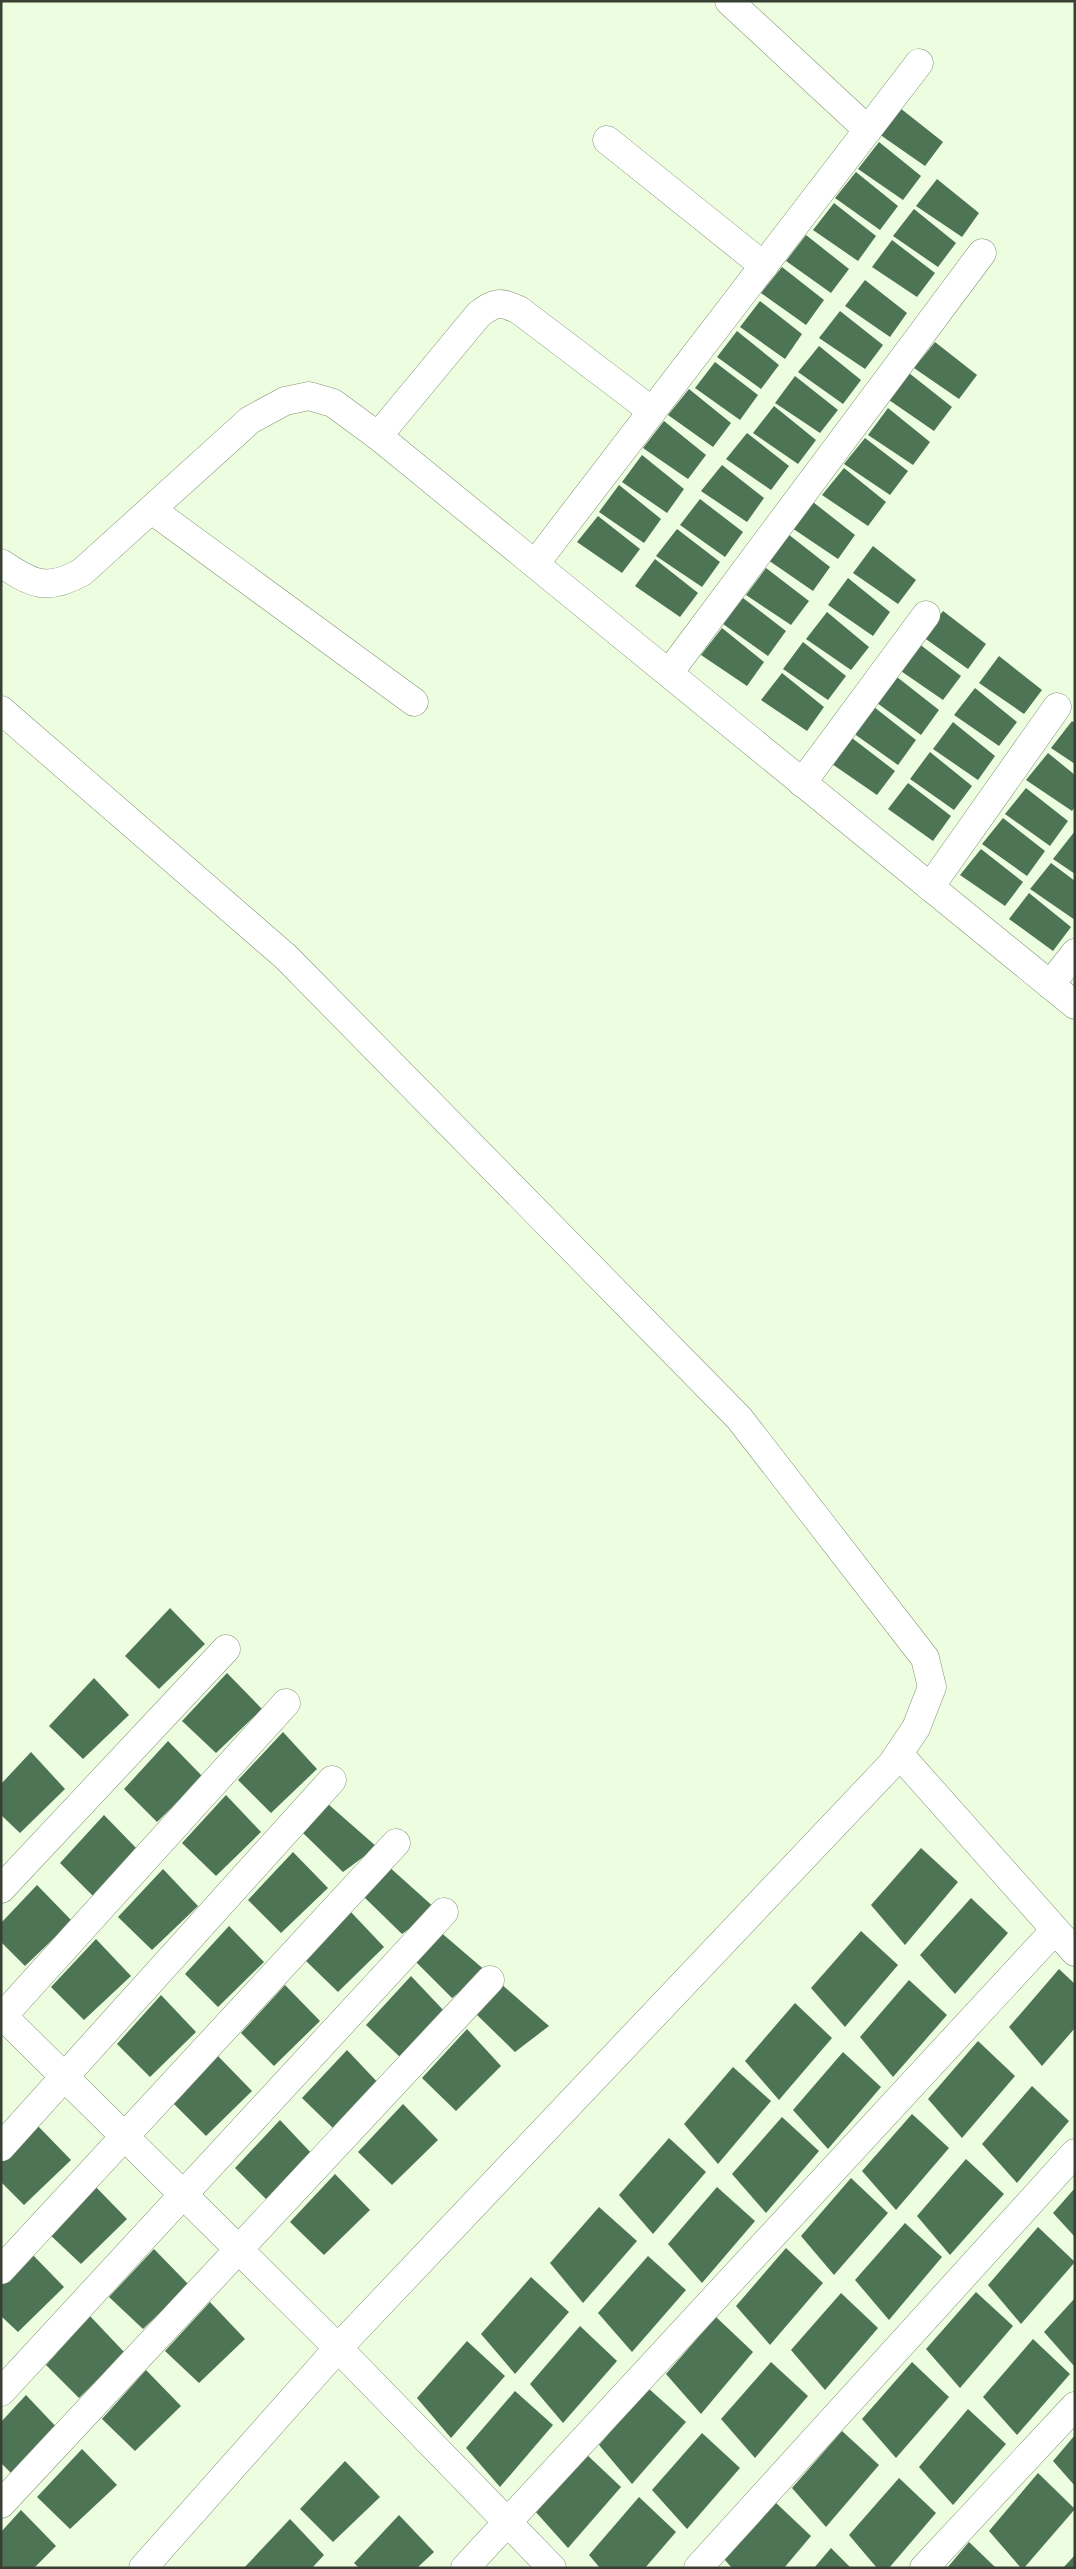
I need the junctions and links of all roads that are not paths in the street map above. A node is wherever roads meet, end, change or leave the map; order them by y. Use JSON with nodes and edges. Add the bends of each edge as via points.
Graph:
{"nodes":[{"id":1,"x":729,"y":1,"type":"edge"},
{"id":2,"x":919,"y":63,"type":"dead end"},
{"id":3,"x":868,"y":130,"type":"junction"},
{"id":4,"x":607,"y":140,"type":"dead end"},
{"id":5,"x":982,"y":253,"type":"dead end"},
{"id":6,"x":764,"y":266,"type":"junction"},
{"id":7,"x":652,"y":411,"type":"junction"},
{"id":8,"x":378,"y":436,"type":"junction"},
{"id":9,"x":152,"y":510,"type":"junction"},
{"id":10,"x":1,"y":563,"type":"edge"},
{"id":11,"x":535,"y":564,"type":"junction"},
{"id":12,"x":926,"y":615,"type":"dead end"},
{"id":13,"x":669,"y":673,"type":"junction"},
{"id":14,"x":414,"y":702,"type":"dead end"},
{"id":15,"x":1057,"y":707,"type":"dead end"},
{"id":16,"x":1,"y":710,"type":"edge"},
{"id":17,"x":802,"y":783,"type":"junction"},
{"id":18,"x":930,"y":887,"type":"junction"},
{"id":19,"x":1075,"y":953,"type":"edge"},
{"id":20,"x":1050,"y":985,"type":"junction"},
{"id":21,"x":1075,"y":1005,"type":"edge"},
{"id":22,"x":226,"y":1649,"type":"dead end"},
{"id":23,"x":286,"y":1703,"type":"dead end"},
{"id":24,"x":899,"y":1754,"type":"junction"},
{"id":25,"x":332,"y":1780,"type":"dead end"},
{"id":26,"x":396,"y":1843,"type":"dead end"},
{"id":27,"x":1,"y":1889,"type":"edge"},
{"id":28,"x":444,"y":1912,"type":"dead end"},
{"id":29,"x":1055,"y":1930,"type":"junction"},
{"id":30,"x":1075,"y":1952,"type":"edge"},
{"id":31,"x":490,"y":1980,"type":"dead end"},
{"id":32,"x":2,"y":2016,"type":"edge"},
{"id":33,"x":65,"y":2078,"type":"junction"},
{"id":34,"x":124,"y":2136,"type":"junction"},
{"id":35,"x":1,"y":2147,"type":"edge"},
{"id":36,"x":1075,"y":2153,"type":"edge"},
{"id":37,"x":184,"y":2195,"type":"junction"},
{"id":38,"x":238,"y":2248,"type":"junction"},
{"id":39,"x":1,"y":2270,"type":"edge"},
{"id":40,"x":338,"y":2348,"type":"junction"},
{"id":41,"x":1,"y":2392,"type":"edge"},
{"id":42,"x":1075,"y":2406,"type":"edge"},
{"id":43,"x":1,"y":2504,"type":"edge"},
{"id":44,"x":507,"y":2523,"type":"junction"},
{"id":45,"x":143,"y":2568,"type":"edge"},
{"id":46,"x":465,"y":2568,"type":"edge"},
{"id":47,"x":552,"y":2568,"type":"edge"},
{"id":48,"x":698,"y":2568,"type":"edge"},
{"id":49,"x":924,"y":2568,"type":"edge"}],
"edges":[{"from":1,"to":3,"type":"street"},
{"from":2,"to":3,"type":"street"},
{"from":3,"to":6,"type":"street"},
{"from":4,"to":6,"type":"street"},
{"from":5,"to":13,"type":"street"},
{"from":6,"to":7,"type":"street"},
{"from":7,"to":8,"type":"street","via":[[519,310],[495,304],[479,314]]},
{"from":7,"to":11,"type":"street"},
{"from":8,"to":9,"type":"street","via":[[333,403],[309,396],[285,401],[250,420]]},
{"from":8,"to":11,"type":"street"},
{"from":9,"to":10,"type":"street","via":[[82,572],[64,582],[44,585],[23,578]]},
{"from":9,"to":14,"type":"street"},
{"from":11,"to":13,"type":"street"},
{"from":12,"to":17,"type":"street"},
{"from":13,"to":17,"type":"street"},
{"from":15,"to":18,"type":"street"},
{"from":16,"to":24,"type":"street","via":[[286,957],[739,1418],[925,1658],[932,1688],[916,1728]]},
{"from":17,"to":18,"type":"street"},
{"from":18,"to":20,"type":"street"},
{"from":19,"to":20,"type":"street"},
{"from":20,"to":21,"type":"street"},
{"from":22,"to":27,"type":"street"},
{"from":23,"to":32,"type":"street"},
{"from":24,"to":29,"type":"street"},
{"from":24,"to":40,"type":"street"},
{"from":25,"to":33,"type":"street"},
{"from":26,"to":34,"type":"street"},
{"from":28,"to":37,"type":"street"},
{"from":29,"to":30,"type":"street"},
{"from":29,"to":44,"type":"street"},
{"from":31,"to":38,"type":"street"},
{"from":32,"to":33,"type":"street"},
{"from":33,"to":34,"type":"street"},
{"from":33,"to":35,"type":"street"},
{"from":34,"to":37,"type":"street"},
{"from":34,"to":39,"type":"street"},
{"from":36,"to":48,"type":"street"},
{"from":37,"to":38,"type":"street"},
{"from":37,"to":41,"type":"street"},
{"from":38,"to":40,"type":"street"},
{"from":38,"to":43,"type":"street"},
{"from":40,"to":44,"type":"street"},
{"from":40,"to":45,"type":"street"},
{"from":42,"to":49,"type":"street"},
{"from":44,"to":46,"type":"street"},
{"from":44,"to":47,"type":"street"}]}
